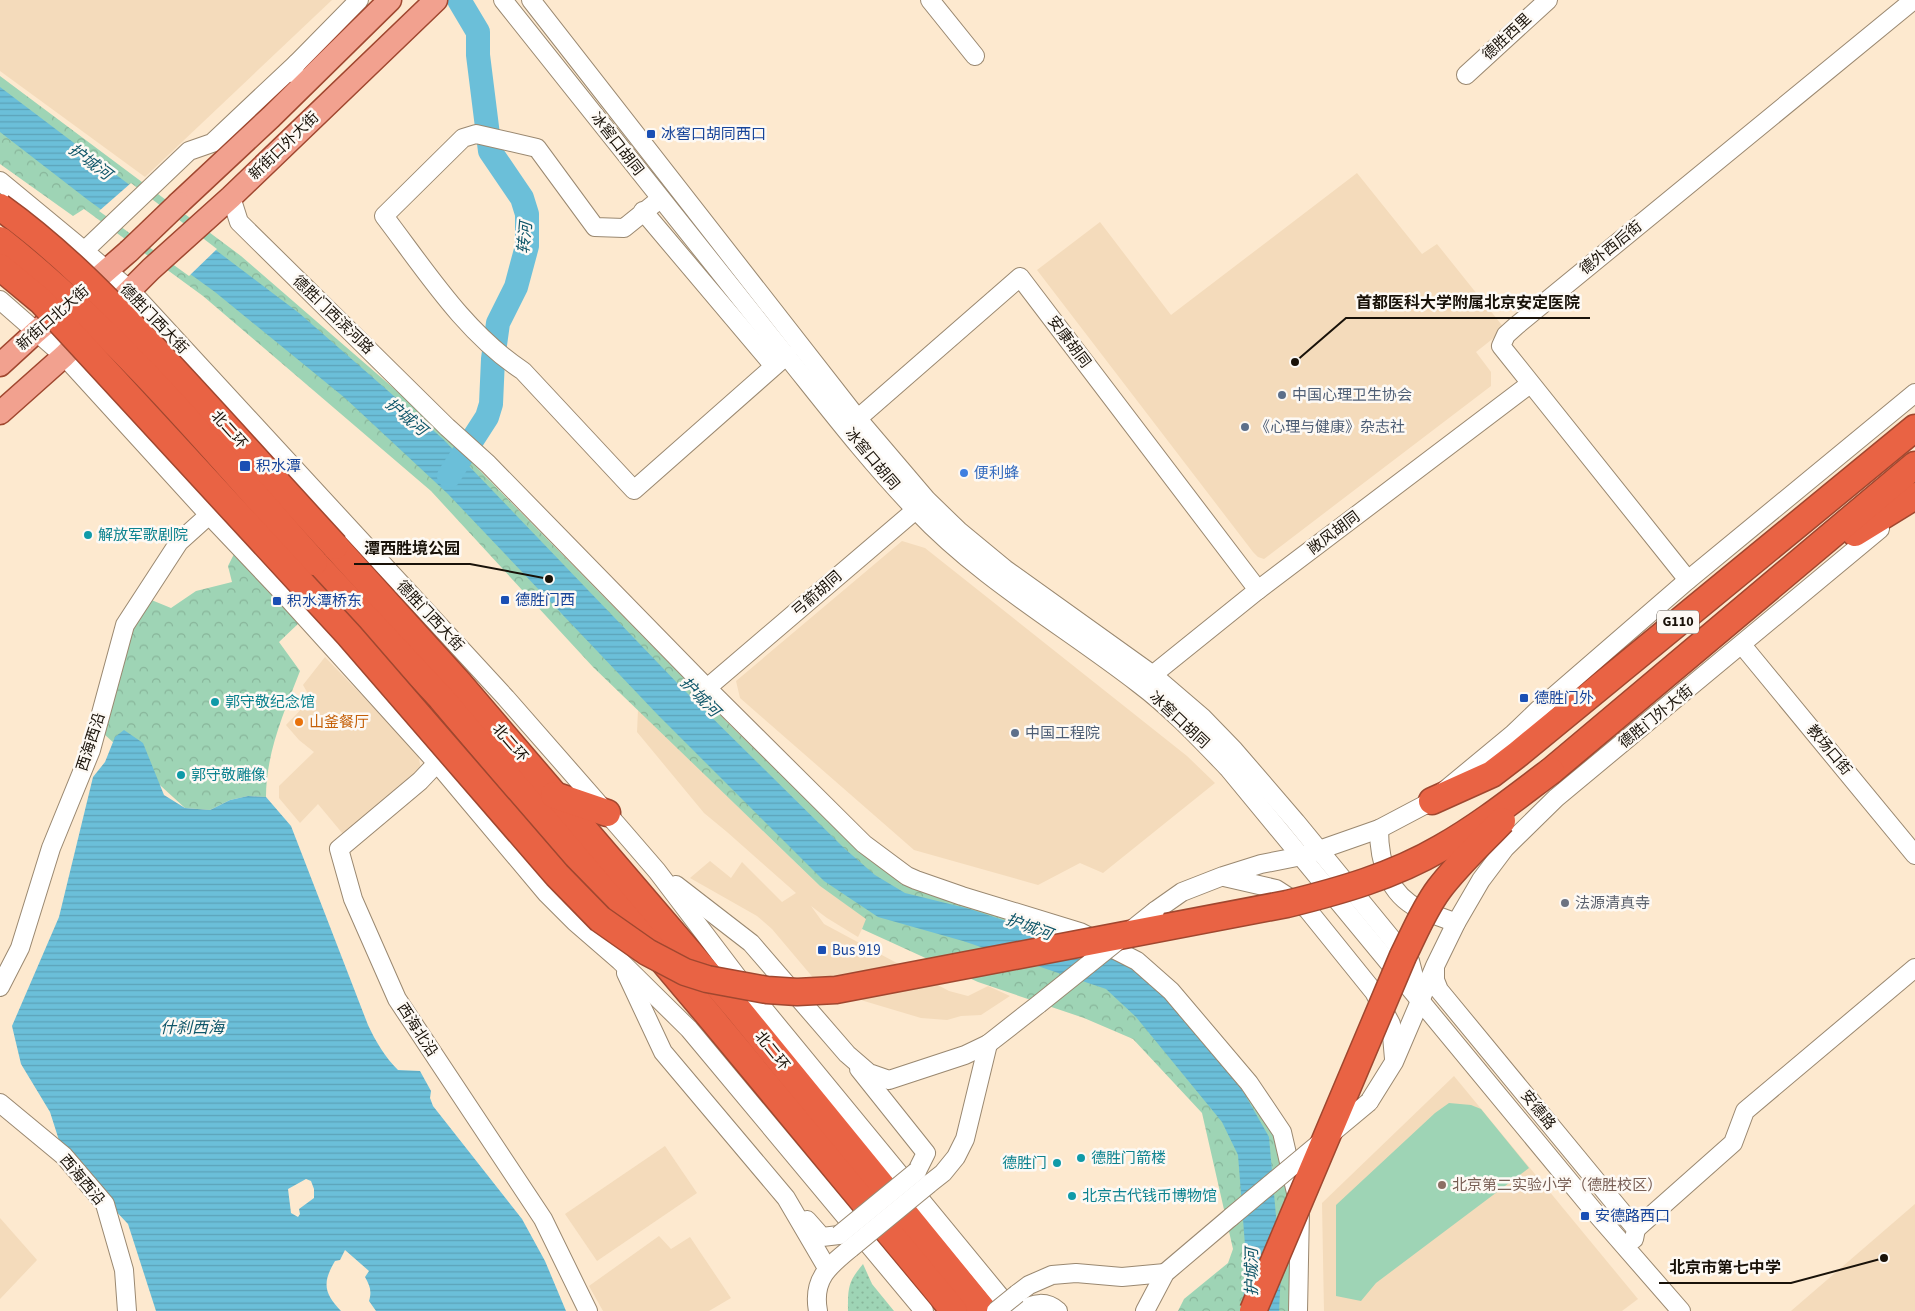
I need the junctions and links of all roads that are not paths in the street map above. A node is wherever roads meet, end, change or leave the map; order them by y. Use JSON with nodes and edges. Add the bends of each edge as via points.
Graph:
{"nodes":[{"id":1,"x":359,"y":0,"type":"edge"},
{"id":2,"x":390,"y":0,"type":"edge"},
{"id":3,"x":436,"y":0,"type":"edge"},
{"id":4,"x":503,"y":0,"type":"edge"},
{"id":5,"x":531,"y":0,"type":"edge"},
{"id":6,"x":930,"y":0,"type":"edge"},
{"id":7,"x":1548,"y":0,"type":"edge"},
{"id":8,"x":1910,"y":2,"type":"edge"},
{"id":9,"x":975,"y":56,"type":"dead end"},
{"id":10,"x":297,"y":63,"type":"junction"},
{"id":11,"x":1466,"y":75,"type":"dead end"},
{"id":12,"x":271,"y":117,"type":"junction"},
{"id":13,"x":0,"y":182,"type":"edge"},
{"id":14,"x":231,"y":197,"type":"junction"},
{"id":15,"x":660,"y":199,"type":"junction"},
{"id":16,"x":0,"y":207,"type":"edge"},
{"id":17,"x":643,"y":211,"type":"junction"},
{"id":18,"x":0,"y":240,"type":"edge"},
{"id":19,"x":84,"y":251,"type":"junction"},
{"id":20,"x":0,"y":267,"type":"edge"},
{"id":21,"x":107,"y":272,"type":"junction"},
{"id":22,"x":130,"y":290,"type":"junction"},
{"id":23,"x":0,"y":300,"type":"edge"},
{"id":24,"x":36,"y":332,"type":"junction"},
{"id":25,"x":64,"y":356,"type":"junction"},
{"id":26,"x":780,"y":360,"type":"junction"},
{"id":27,"x":0,"y":365,"type":"edge"},
{"id":28,"x":1530,"y":384,"type":"junction"},
{"id":29,"x":1915,"y":393,"type":"edge"},
{"id":30,"x":0,"y":413,"type":"edge"},
{"id":31,"x":852,"y":424,"type":"junction"},
{"id":32,"x":1915,"y":428,"type":"edge"},
{"id":33,"x":289,"y":463,"type":"junction"},
{"id":34,"x":1915,"y":465,"type":"edge"},
{"id":35,"x":1915,"y":498,"type":"edge"},
{"id":36,"x":921,"y":505,"type":"junction"},
{"id":37,"x":242,"y":506,"type":"junction"},
{"id":38,"x":209,"y":515,"type":"junction"},
{"id":39,"x":238,"y":545,"type":"junction"},
{"id":40,"x":1688,"y":580,"type":"junction"},
{"id":41,"x":1780,"y":580,"type":"junction"},
{"id":42,"x":1258,"y":590,"type":"junction"},
{"id":43,"x":1742,"y":645,"type":"junction"},
{"id":44,"x":1147,"y":680,"type":"junction"},
{"id":45,"x":707,"y":688,"type":"junction"},
{"id":46,"x":437,"y":763,"type":"junction"},
{"id":47,"x":1552,"y":772,"type":"junction"},
{"id":48,"x":513,"y":784,"type":"junction"},
{"id":49,"x":554,"y":795,"type":"junction"},
{"id":50,"x":1432,"y":801,"type":"junction"},
{"id":51,"x":607,"y":813,"type":"junction"},
{"id":52,"x":1379,"y":829,"type":"junction"},
{"id":53,"x":531,"y":836,"type":"junction"},
{"id":54,"x":1320,"y":850,"type":"junction"},
{"id":55,"x":1915,"y":855,"type":"edge"},
{"id":56,"x":1302,"y":856,"type":"junction"},
{"id":57,"x":658,"y":871,"type":"junction"},
{"id":58,"x":1223,"y":876,"type":"junction"},
{"id":59,"x":575,"y":922,"type":"junction"},
{"id":60,"x":1456,"y":922,"type":"junction"},
{"id":61,"x":620,"y":961,"type":"junction"},
{"id":62,"x":1435,"y":966,"type":"junction"},
{"id":63,"x":1915,"y":968,"type":"edge"},
{"id":64,"x":0,"y":987,"type":"edge"},
{"id":65,"x":1421,"y":1001,"type":"junction"},
{"id":66,"x":988,"y":1044,"type":"junction"},
{"id":67,"x":847,"y":1054,"type":"junction"},
{"id":68,"x":1394,"y":1062,"type":"junction"},
{"id":69,"x":0,"y":1103,"type":"edge"},
{"id":70,"x":786,"y":1198,"type":"junction"},
{"id":71,"x":1636,"y":1229,"type":"junction"},
{"id":72,"x":845,"y":1241,"type":"junction"},
{"id":73,"x":1632,"y":1254,"type":"junction"},
{"id":74,"x":827,"y":1268,"type":"junction"},
{"id":75,"x":1165,"y":1273,"type":"junction"},
{"id":76,"x":1019,"y":1305,"type":"edge"},
{"id":77,"x":1672,"y":1308,"type":"edge"},
{"id":78,"x":127,"y":1311,"type":"edge"},
{"id":79,"x":588,"y":1311,"type":"edge"},
{"id":80,"x":818,"y":1311,"type":"edge"},
{"id":81,"x":924,"y":1311,"type":"edge"},
{"id":82,"x":954,"y":1311,"type":"edge"},
{"id":83,"x":984,"y":1311,"type":"edge"},
{"id":84,"x":996,"y":1311,"type":"edge"},
{"id":85,"x":1058,"y":1311,"type":"edge"},
{"id":86,"x":1145,"y":1311,"type":"edge"},
{"id":87,"x":1253,"y":1311,"type":"edge"},
{"id":88,"x":1298,"y":1311,"type":"edge"}],
"edges":[{"from":1,"to":10,"type":"street","name":"新街口外大街"},
{"from":2,"to":12,"type":"main road","name":"新街口外大街"},
{"from":3,"to":14,"type":"main road","name":"新街口外大街"},
{"from":4,"to":15,"type":"street","name":"冰窖口胡同"},
{"from":5,"to":31,"type":"street","name":"冰窖口胡同"},
{"from":6,"to":9,"type":"street"},
{"from":7,"to":11,"type":"street","name":"德胜西里"},
{"from":8,"to":28,"type":"street","name":"德外西后街","via":[[1506,335],[1501,346]]},
{"from":10,"to":12,"type":"street","name":"新街口外大街"},
{"from":10,"to":19,"type":"street","name":"新街口外大街","via":[[212,143],[189,151]]},
{"from":12,"to":21,"type":"main road","name":"新街口外大街","bridge":true},
{"from":13,"to":19,"type":"street","name":"德胜门西大街"},
{"from":14,"to":22,"type":"main road","name":"新街口外大街"},
{"from":14,"to":45,"type":"street","name":"德胜门西滨河路","via":[[238,222],[488,464]]},
{"from":15,"to":17,"type":"street"},
{"from":15,"to":26,"type":"street","name":"冰窖口胡同"},
{"from":16,"to":49,"type":"highway","name":"北二环","bridge":true,"via":[[97,288],[175,370],[458,682]]},
{"from":17,"to":26,"type":"street"},
{"from":17,"to":26,"type":"street","via":[[624,228],[595,227],[537,148],[476,134],[463,138],[384,216],[459,314],[482,339],[523,371],[634,490]]},
{"from":18,"to":48,"type":"highway","name":"北二环","bridge":true,"via":[[88,316],[148,377],[441,698]]},
{"from":19,"to":21,"type":"street","name":"德胜门西大街"},
{"from":20,"to":47,"type":"highway","bridge":true,"via":[[40,301],[329,613],[557,875],[600,919],[647,952],[685,972],[767,990],[836,990],[1286,904],[1342,890],[1440,849]]},
{"from":21,"to":22,"type":"street","name":"德胜门西大街"},
{"from":21,"to":24,"type":"main road","name":"新街口北大街"},
{"from":22,"to":25,"type":"main road","name":"新街口外大街"},
{"from":22,"to":33,"type":"street","name":"德胜门西大街"},
{"from":23,"to":24,"type":"street"},
{"from":24,"to":25,"type":"street"},
{"from":24,"to":27,"type":"main road","name":"新街口北大街"},
{"from":25,"to":30,"type":"main road"},
{"from":25,"to":37,"type":"street","via":[[139,395]]},
{"from":25,"to":38,"type":"street"},
{"from":26,"to":31,"type":"street","name":"冰窖口胡同"},
{"from":28,"to":40,"type":"street","name":"德外西后街"},
{"from":28,"to":42,"type":"street","name":"敞风胡同"},
{"from":29,"to":40,"type":"street"},
{"from":31,"to":36,"type":"street","name":"冰窖口胡同"},
{"from":31,"to":42,"type":"street","name":"安康胡同","via":[[1020,277]]},
{"from":32,"to":50,"type":"highway","number":"G110","via":[[1518,754],[1492,774]]},
{"from":33,"to":37,"type":"street"},
{"from":33,"to":51,"type":"street","name":"德胜门西大街"},
{"from":34,"to":41,"type":"highway","name":"德胜门外大街","number":"G110"},
{"from":35,"to":41,"type":"highway"},
{"from":35,"to":43,"type":"street","name":"德胜门外大街"},
{"from":36,"to":44,"type":"street","name":"冰窖口胡同","via":[[959,531]]},
{"from":36,"to":45,"type":"street","name":"弓箭胡同"},
{"from":37,"to":39,"type":"street"},
{"from":37,"to":53,"type":"street","via":[[353,626]]},
{"from":38,"to":39,"type":"street"},
{"from":38,"to":64,"type":"street","name":"西海西沿","via":[[178,542],[125,625],[91,750],[51,848],[20,948]]},
{"from":39,"to":46,"type":"street"},
{"from":40,"to":50,"type":"street"},
{"from":41,"to":47,"type":"highway","name":"德胜门外大街","number":"G110"},
{"from":42,"to":44,"type":"street","name":"敞风胡同"},
{"from":43,"to":55,"type":"street","name":"教场口街"},
{"from":43,"to":60,"type":"street","name":"德胜门外大街","via":[[1556,798],[1505,848],[1480,880]]},
{"from":44,"to":54,"type":"street","name":"冰窖口胡同","via":[[1202,717]]},
{"from":44,"to":56,"type":"street","name":"冰窖口胡同","via":[[1228,768]]},
{"from":45,"to":88,"type":"street","name":"德胜门西滨河路","via":[[864,844],[907,876],[1080,932],[1137,961],[1171,991],[1249,1083],[1282,1132],[1300,1210]]},
{"from":46,"to":59,"type":"street"},
{"from":46,"to":79,"type":"street","name":"西海北沿","via":[[339,849],[340,855],[353,899],[397,999],[543,1219]]},
{"from":47,"to":87,"type":"highway","bridge":true,"via":[[1460,864],[1422,919],[1403,956]]},
{"from":48,"to":53,"type":"highway"},
{"from":48,"to":82,"type":"highway","name":"北二环"},
{"from":49,"to":51,"type":"highway"},
{"from":49,"to":83,"type":"highway","name":"北二环","via":[[736,1007]]},
{"from":50,"to":52,"type":"street"},
{"from":51,"to":57,"type":"street","name":"德胜门西大街"},
{"from":52,"to":54,"type":"street"},
{"from":52,"to":60,"type":"street","via":[[1383,868],[1404,899],[1418,908]]},
{"from":53,"to":59,"type":"street"},
{"from":54,"to":56,"type":"street"},
{"from":54,"to":65,"type":"street","name":"冰窖口胡同","via":[[1410,961]]},
{"from":56,"to":58,"type":"street"},
{"from":56,"to":65,"type":"street","name":"冰窖口胡同"},
{"from":57,"to":67,"type":"street","via":[[751,943]]},
{"from":57,"to":76,"type":"street","via":[[740,979]]},
{"from":58,"to":66,"type":"street","bridge":true,"via":[[1182,892],[1155,911]]},
{"from":58,"to":68,"type":"street","via":[[1276,889],[1307,909],[1374,992],[1391,1024]]},
{"from":59,"to":61,"type":"street"},
{"from":60,"to":62,"type":"street","name":"德胜门外大街"},
{"from":61,"to":70,"type":"street","via":[[663,1052]]},
{"from":61,"to":81,"type":"street","via":[[689,1029]]},
{"from":62,"to":65,"type":"street","name":"德胜门外大街"},
{"from":62,"to":71,"type":"street","name":"安德路","via":[[1439,990]]},
{"from":63,"to":71,"type":"street","via":[[1745,1111],[1733,1143]]},
{"from":65,"to":68,"type":"street","name":"德胜门外大街"},
{"from":65,"to":73,"type":"street","name":"安德路"},
{"from":66,"to":67,"type":"street","via":[[889,1080],[868,1073]]},
{"from":66,"to":72,"type":"street","bridge":true,"via":[[965,1138],[956,1158],[929,1184]]},
{"from":67,"to":72,"type":"street","bridge":true,"via":[[926,1153],[917,1171]]},
{"from":68,"to":75,"type":"street","name":"德胜门外大街","bridge":true,"via":[[1369,1102]]},
{"from":69,"to":78,"type":"street","name":"西海西沿","via":[[64,1156],[105,1204],[124,1270]]},
{"from":70,"to":72,"type":"street","via":[[822,1237]]},
{"from":70,"to":74,"type":"street"},
{"from":71,"to":73,"type":"street"},
{"from":72,"to":74,"type":"street"},
{"from":73,"to":77,"type":"street","name":"安德路"},
{"from":74,"to":80,"type":"street","via":[[818,1290]]},
{"from":75,"to":76,"type":"street","via":[[1122,1277],[1052,1275],[1034,1282]]},
{"from":75,"to":86,"type":"street"},
{"from":76,"to":84,"type":"street","bridge":true},
{"from":76,"to":85,"type":"street","via":[[1046,1304]]}]}
